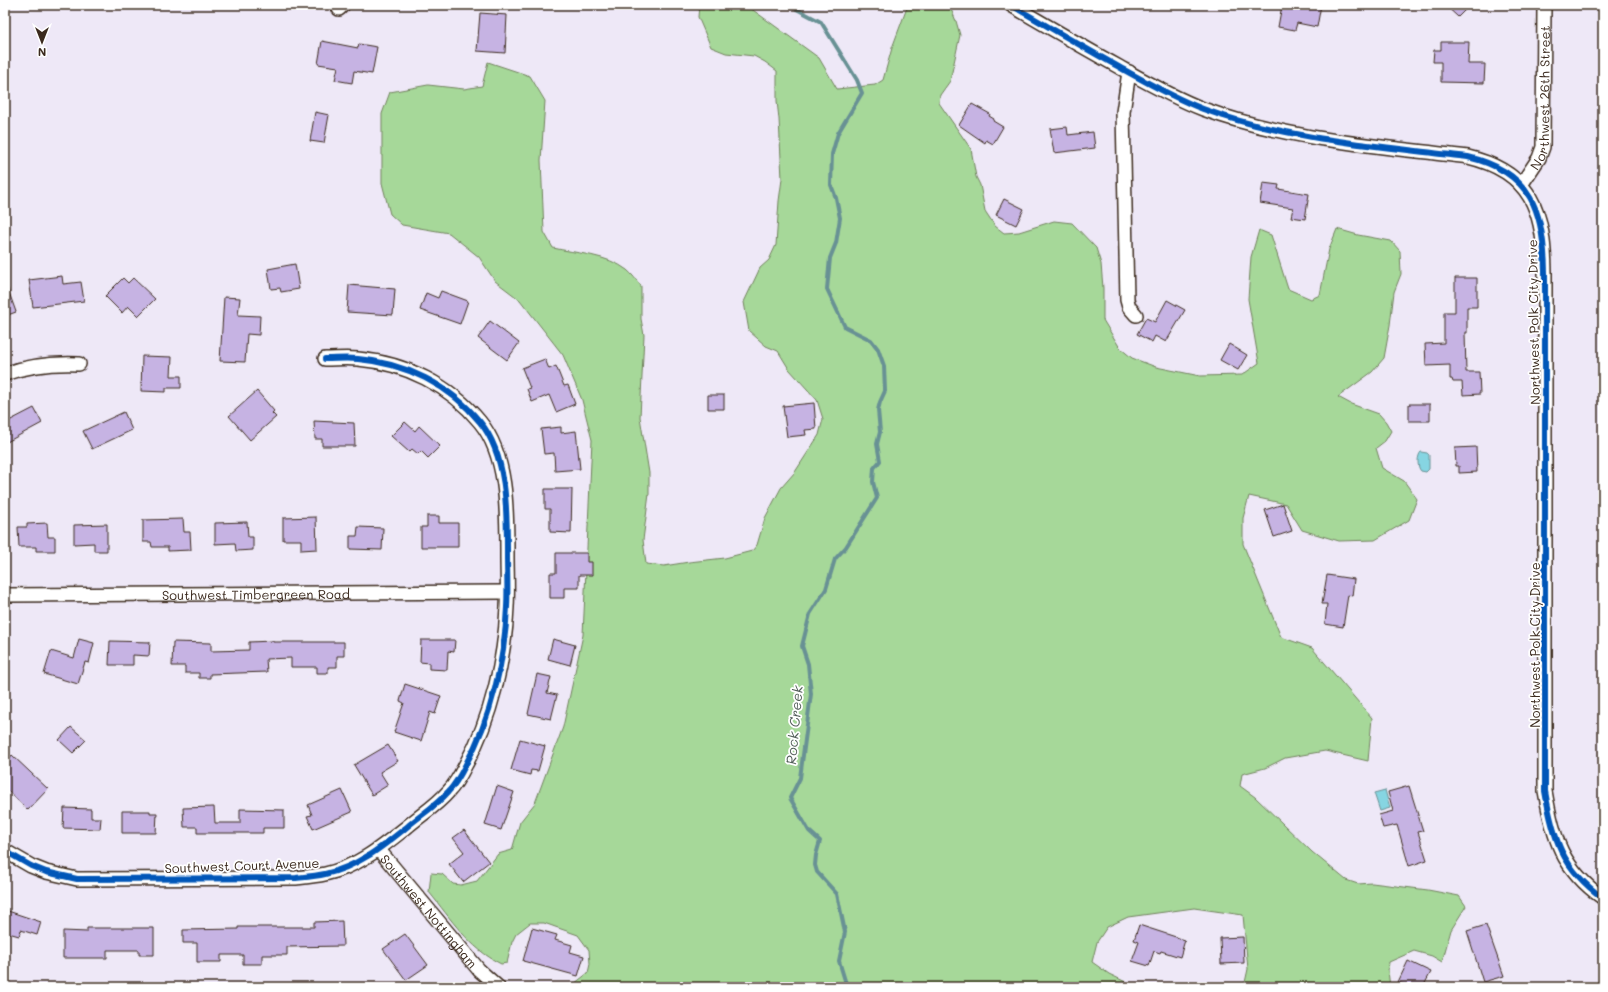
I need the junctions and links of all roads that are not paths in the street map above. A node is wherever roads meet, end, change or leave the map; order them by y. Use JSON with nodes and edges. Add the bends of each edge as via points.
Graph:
{"nodes":[{"id":1,"x":1011,"y":5,"type":"edge"},
{"id":2,"x":1544,"y":5,"type":"edge"},
{"id":3,"x":1129,"y":72,"type":"junction"},
{"id":4,"x":1521,"y":184,"type":"junction"},
{"id":5,"x":1136,"y":315,"type":"dead end"},
{"id":6,"x":325,"y":359,"type":"dead end"},
{"id":7,"x":79,"y":364,"type":"dead end"},
{"id":8,"x":5,"y":374,"type":"edge"},
{"id":9,"x":507,"y":592,"type":"junction"},
{"id":10,"x":5,"y":595,"type":"edge"},
{"id":11,"x":379,"y":850,"type":"junction"},
{"id":12,"x":5,"y":851,"type":"edge"},
{"id":13,"x":1603,"y":898,"type":"edge"},
{"id":14,"x":498,"y":987,"type":"edge"}],
"edges":[{"from":1,"to":3,"type":"street","name":"Northwest Polk City Drive"},
{"from":2,"to":4,"type":"street","name":"Northwest 26th Street","via":[[1543,147],[1539,158]]},
{"from":3,"to":4,"type":"street","name":"Northwest Polk City Drive","via":[[1202,108],[1259,126],[1317,138],[1468,157],[1495,166],[1513,176]]},
{"from":3,"to":5,"type":"street","via":[[1124,112],[1127,300]]},
{"from":4,"to":13,"type":"street","name":"Northwest Polk City Drive","via":[[1536,208],[1545,252],[1545,791],[1550,821],[1570,868],[1590,889]]},
{"from":6,"to":9,"type":"street","name":"Southwest Court Avenue","via":[[358,359],[384,363],[416,373],[442,386],[482,423],[495,449],[506,498]]},
{"from":7,"to":8,"type":"street","via":[[31,366]]},
{"from":9,"to":10,"type":"street","name":"Southwest Timbergreen Road"},
{"from":9,"to":11,"type":"street","name":"Southwest Court Avenue","via":[[505,631],[497,678],[485,724],[474,751],[448,792]]},
{"from":11,"to":12,"type":"street","name":"Southwest Court Avenue","via":[[338,871],[296,878],[98,879],[46,872]]},
{"from":11,"to":14,"type":"street","name":"Southwest Nottingham","via":[[479,970]]}]}
